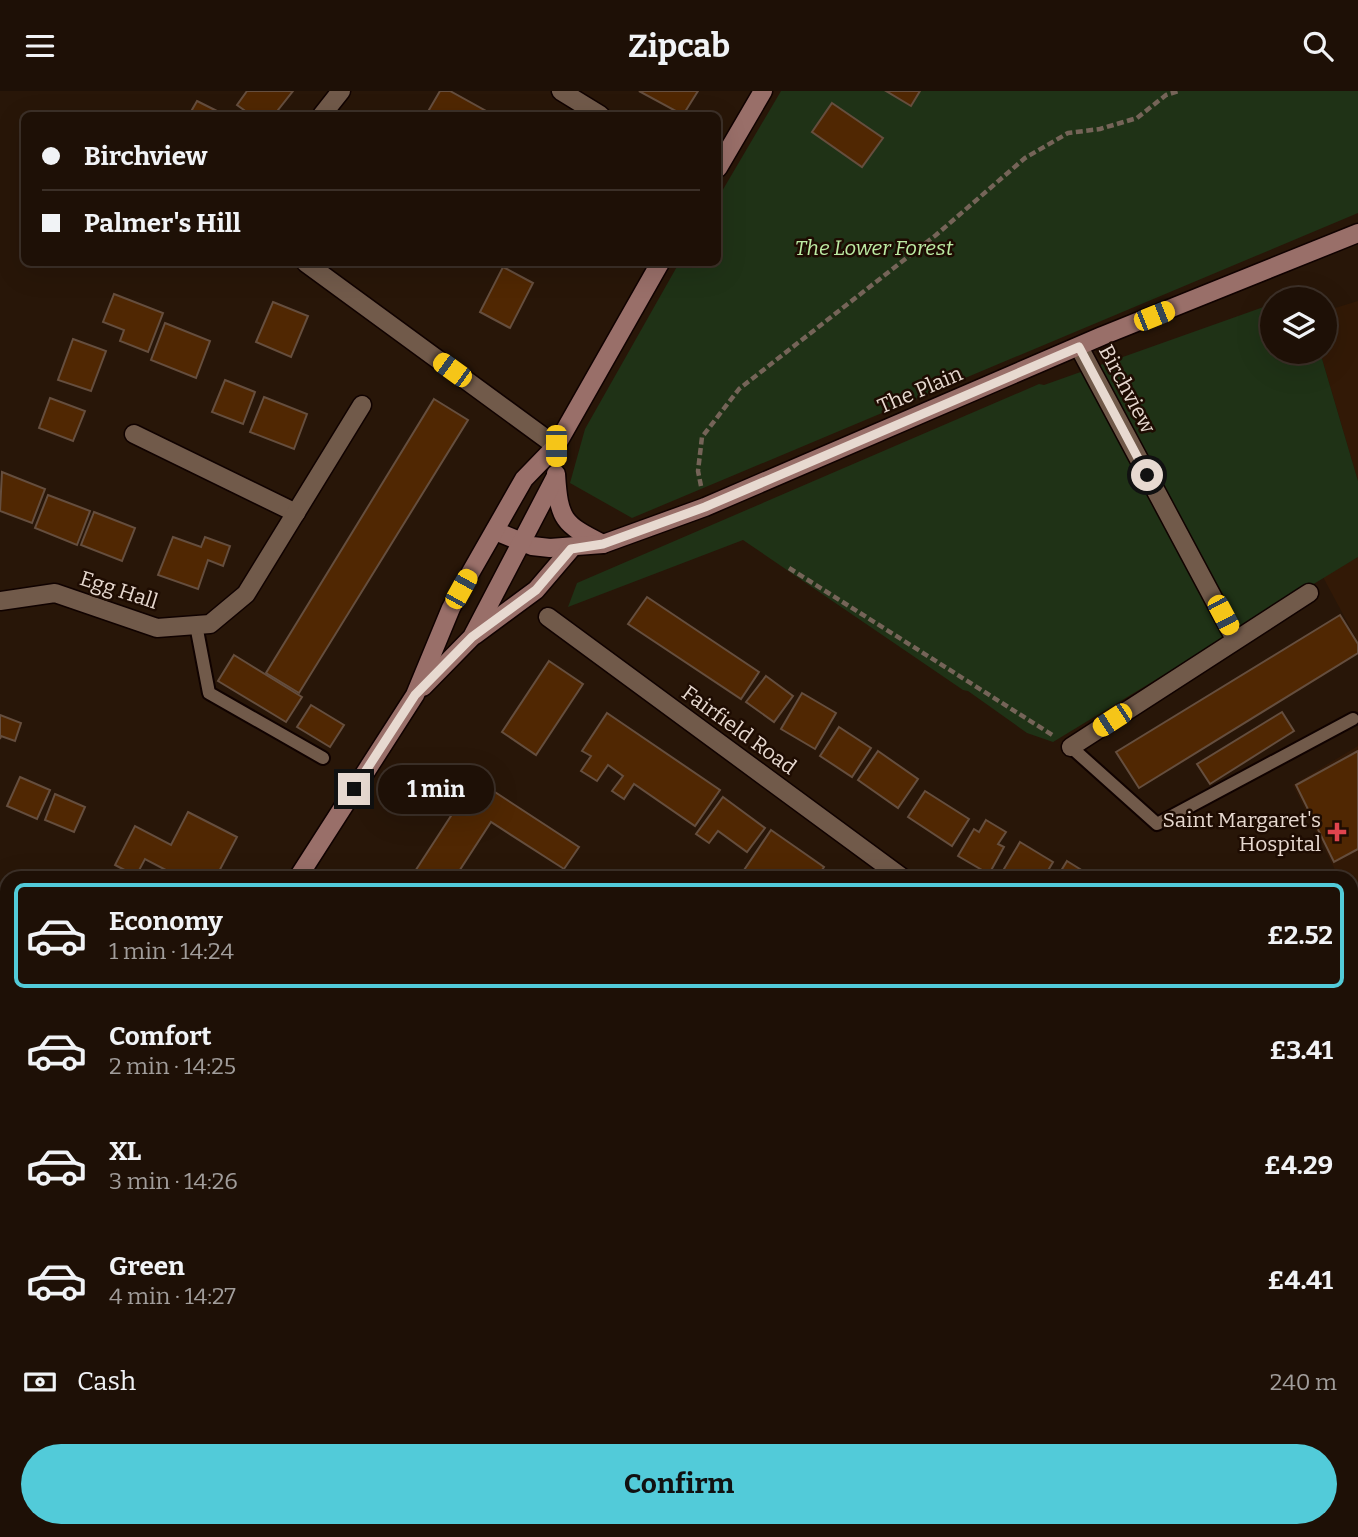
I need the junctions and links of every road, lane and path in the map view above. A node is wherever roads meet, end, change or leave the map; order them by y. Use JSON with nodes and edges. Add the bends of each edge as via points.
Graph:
{"nodes":[{"id":1,"x":341,"y":91,"type":"edge"},
{"id":2,"x":561,"y":91,"type":"edge"},
{"id":3,"x":763,"y":91,"type":"edge"},
{"id":4,"x":1179,"y":91,"type":"edge"},
{"id":5,"x":325,"y":112,"type":"edge"},
{"id":6,"x":595,"y":112,"type":"edge"},
{"id":7,"x":721,"y":163,"type":"edge"},
{"id":8,"x":1358,"y":233,"type":"edge"},
{"id":9,"x":310,"y":266,"type":"edge"},
{"id":10,"x":658,"y":266,"type":"edge"},
{"id":11,"x":1079,"y":347,"type":"junction"},
{"id":12,"x":362,"y":405,"type":"dead end"},
{"id":13,"x":134,"y":434,"type":"dead end"},
{"id":14,"x":556,"y":446,"type":"junction"},
{"id":15,"x":556,"y":475,"type":"junction"},
{"id":16,"x":705,"y":507,"type":"junction"},
{"id":17,"x":296,"y":513,"type":"junction"},
{"id":18,"x":495,"y":531,"type":"junction"},
{"id":19,"x":521,"y":542,"type":"junction"},
{"id":20,"x":603,"y":544,"type":"junction"},
{"id":21,"x":571,"y":549,"type":"junction"},
{"id":22,"x":789,"y":568,"type":"dead end"},
{"id":23,"x":1309,"y":593,"type":"dead end"},
{"id":24,"x":0,"y":601,"type":"edge"},
{"id":25,"x":548,"y":617,"type":"dead end"},
{"id":26,"x":196,"y":625,"type":"junction"},
{"id":27,"x":472,"y":637,"type":"junction"},
{"id":28,"x":1235,"y":639,"type":"junction"},
{"id":29,"x":415,"y":695,"type":"junction"},
{"id":30,"x":1353,"y":719,"type":"dead end"},
{"id":31,"x":1071,"y":747,"type":"junction"},
{"id":32,"x":323,"y":758,"type":"dead end"},
{"id":33,"x":302,"y":871,"type":"edge"},
{"id":34,"x":893,"y":871,"type":"edge"}],
"edges":[{"from":1,"to":5,"type":"street"},
{"from":2,"to":6,"type":"street"},
{"from":3,"to":7,"type":"main road"},
{"from":4,"to":16,"type":"path","via":[[1166,95],[1137,118],[1068,133],[1025,157],[936,235],[739,389],[702,437],[698,471]]},
{"from":8,"to":11,"type":"main road","name":"The Plain"},
{"from":9,"to":14,"type":"street"},
{"from":10,"to":14,"type":"main road"},
{"from":11,"to":16,"type":"main road","name":"The Plain"},
{"from":11,"to":28,"type":"street","name":"Birchview"},
{"from":12,"to":17,"type":"street","name":"Egg Hall"},
{"from":13,"to":17,"type":"street"},
{"from":14,"to":15,"type":"main road"},
{"from":14,"to":18,"type":"main road","via":[[524,479]]},
{"from":15,"to":19,"type":"main road"},
{"from":15,"to":20,"type":"main road","via":[[558,504],[572,528]]},
{"from":16,"to":20,"type":"main road","name":"The Plain"},
{"from":17,"to":26,"type":"street","name":"Egg Hall","via":[[246,594],[210,624]]},
{"from":18,"to":19,"type":"main road","name":"The Plain"},
{"from":18,"to":29,"type":"main road","via":[[451,608]]},
{"from":19,"to":21,"type":"main road","name":"The Plain"},
{"from":19,"to":27,"type":"main road"},
{"from":20,"to":21,"type":"main road","name":"The Plain"},
{"from":21,"to":27,"type":"main road","via":[[536,590]]},
{"from":22,"to":31,"type":"path"},
{"from":23,"to":28,"type":"street"},
{"from":24,"to":26,"type":"street","name":"Egg Hall","via":[[55,593],[157,628]]},
{"from":25,"to":34,"type":"street","name":"Fairfield Road"},
{"from":26,"to":32,"type":"lane","via":[[209,693]]},
{"from":27,"to":29,"type":"main road"},
{"from":28,"to":31,"type":"street"},
{"from":29,"to":33,"type":"main road"},
{"from":30,"to":31,"type":"lane","via":[[1157,824]]}]}
